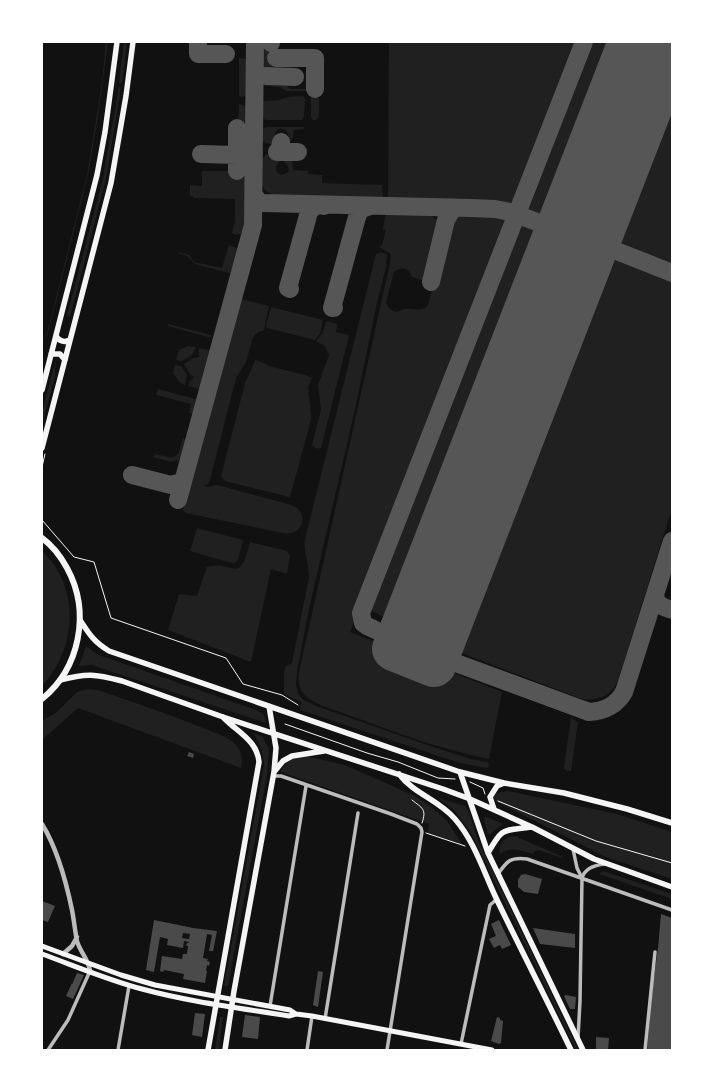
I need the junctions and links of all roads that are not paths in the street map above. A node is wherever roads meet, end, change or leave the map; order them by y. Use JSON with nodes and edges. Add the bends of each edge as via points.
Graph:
{"nodes":[{"id":1,"x":117,"y":42,"type":"edge"},
{"id":2,"x":133,"y":42,"type":"edge"},
{"id":3,"x":56,"y":336,"type":"junction"},
{"id":4,"x":70,"y":340,"type":"junction"},
{"id":5,"x":51,"y":354,"type":"junction"},
{"id":6,"x":65,"y":360,"type":"junction"},
{"id":7,"x":42,"y":390,"type":"edge"},
{"id":8,"x":44,"y":450,"type":"edge"},
{"id":9,"x":44,"y":538,"type":"edge"},
{"id":10,"x":80,"y":620,"type":"junction"},
{"id":11,"x":60,"y":680,"type":"junction"},
{"id":12,"x":42,"y":699,"type":"edge"},
{"id":13,"x":270,"y":706,"type":"junction"},
{"id":14,"x":223,"y":717,"type":"junction"},
{"id":15,"x":275,"y":734,"type":"junction"},
{"id":16,"x":328,"y":751,"type":"junction"},
{"id":17,"x":460,"y":772,"type":"junction"},
{"id":18,"x":273,"y":774,"type":"junction"},
{"id":19,"x":399,"y":774,"type":"junction"},
{"id":20,"x":504,"y":783,"type":"junction"},
{"id":21,"x":306,"y":786,"type":"junction"},
{"id":22,"x":470,"y":799,"type":"junction"},
{"id":23,"x":494,"y":809,"type":"junction"},
{"id":24,"x":358,"y":813,"type":"dead end"},
{"id":25,"x":672,"y":823,"type":"edge"},
{"id":26,"x":42,"y":824,"type":"edge"},
{"id":27,"x":532,"y":827,"type":"junction"},
{"id":28,"x":573,"y":849,"type":"junction"},
{"id":29,"x":488,"y":854,"type":"junction"},
{"id":30,"x":605,"y":864,"type":"junction"},
{"id":31,"x":498,"y":874,"type":"junction"},
{"id":32,"x":582,"y":878,"type":"junction"},
{"id":33,"x":672,"y":888,"type":"edge"},
{"id":34,"x":497,"y":899,"type":"junction"},
{"id":35,"x":672,"y":910,"type":"edge"},
{"id":36,"x":76,"y":937,"type":"junction"},
{"id":37,"x":42,"y":946,"type":"edge"},
{"id":38,"x":655,"y":952,"type":"dead end"},
{"id":39,"x":42,"y":954,"type":"edge"},
{"id":40,"x":63,"y":954,"type":"junction"},
{"id":41,"x":89,"y":963,"type":"junction"},
{"id":42,"x":90,"y":971,"type":"junction"},
{"id":43,"x":144,"y":982,"type":"junction"},
{"id":44,"x":129,"y":986,"type":"junction"},
{"id":45,"x":142,"y":989,"type":"junction"},
{"id":46,"x":177,"y":990,"type":"junction"},
{"id":47,"x":176,"y":997,"type":"junction"},
{"id":48,"x":217,"y":997,"type":"junction"},
{"id":49,"x":233,"y":999,"type":"junction"},
{"id":50,"x":216,"y":1004,"type":"junction"},
{"id":51,"x":270,"y":1006,"type":"junction"},
{"id":52,"x":232,"y":1007,"type":"junction"},
{"id":53,"x":296,"y":1014,"type":"junction"},
{"id":54,"x":312,"y":1016,"type":"junction"},
{"id":55,"x":325,"y":1019,"type":"junction"},
{"id":56,"x":390,"y":1031,"type":"junction"},
{"id":57,"x":578,"y":1039,"type":"junction"},
{"id":58,"x":461,"y":1044,"type":"junction"},
{"id":59,"x":48,"y":1050,"type":"edge"},
{"id":60,"x":118,"y":1050,"type":"edge"},
{"id":61,"x":208,"y":1050,"type":"edge"},
{"id":62,"x":225,"y":1050,"type":"edge"},
{"id":63,"x":307,"y":1050,"type":"edge"},
{"id":64,"x":387,"y":1050,"type":"edge"},
{"id":65,"x":492,"y":1050,"type":"edge"},
{"id":66,"x":571,"y":1050,"type":"edge"},
{"id":67,"x":583,"y":1050,"type":"edge"},
{"id":68,"x":645,"y":1050,"type":"edge"}],
"edges":[{"from":1,"to":3,"type":"main road","via":[[97,175]]},
{"from":2,"to":4,"type":"main road","via":[[111,183]]},
{"from":3,"to":4,"type":"main road","via":[[63,341]]},
{"from":3,"to":5,"type":"main road"},
{"from":4,"to":6,"type":"main road"},
{"from":5,"to":6,"type":"main road","via":[[60,354]]},
{"from":5,"to":7,"type":"main road"},
{"from":6,"to":8,"type":"main road"},
{"from":9,"to":10,"type":"highway","via":[[61,558],[72,577],[78,598]]},
{"from":10,"to":11,"type":"highway","via":[[73,658]]},
{"from":10,"to":13,"type":"main road","via":[[98,645],[109,651]]},
{"from":11,"to":12,"type":"highway"},
{"from":11,"to":14,"type":"main road","via":[[86,674],[105,677]]},
{"from":13,"to":15,"type":"main road"},
{"from":13,"to":17,"type":"main road"},
{"from":14,"to":15,"type":"main road"},
{"from":14,"to":48,"type":"main road","via":[[252,744],[259,762]]},
{"from":15,"to":16,"type":"main road"},
{"from":15,"to":18,"type":"main road"},
{"from":16,"to":18,"type":"main road","via":[[292,756],[283,761]]},
{"from":16,"to":19,"type":"main road"},
{"from":17,"to":20,"type":"main road"},
{"from":17,"to":22,"type":"main road"},
{"from":18,"to":21,"type":"street"},
{"from":18,"to":49,"type":"main road"},
{"from":19,"to":22,"type":"main road"},
{"from":19,"to":34,"type":"main road","via":[[417,792],[438,803],[455,819],[474,849]]},
{"from":20,"to":23,"type":"main road","via":[[497,786],[490,798]]},
{"from":20,"to":25,"type":"main road","via":[[564,793]]},
{"from":21,"to":51,"type":"street"},
{"from":21,"to":56,"type":"street","via":[[391,814],[417,824],[422,830]]},
{"from":22,"to":23,"type":"main road"},
{"from":22,"to":29,"type":"main road"},
{"from":23,"to":27,"type":"main road"},
{"from":24,"to":55,"type":"street"},
{"from":26,"to":36,"type":"street","via":[[61,865]]},
{"from":27,"to":28,"type":"main road"},
{"from":27,"to":29,"type":"main road","via":[[504,831]]},
{"from":28,"to":30,"type":"main road"},
{"from":28,"to":32,"type":"street"},
{"from":29,"to":31,"type":"main road"},
{"from":30,"to":32,"type":"street","via":[[588,868]]},
{"from":30,"to":33,"type":"main road"},
{"from":31,"to":32,"type":"street","via":[[511,859],[518,858]]},
{"from":31,"to":57,"type":"main road"},
{"from":32,"to":35,"type":"street"},
{"from":32,"to":57,"type":"street"},
{"from":34,"to":58,"type":"street","via":[[490,905]]},
{"from":34,"to":66,"type":"main road"},
{"from":36,"to":40,"type":"street","via":[[72,946]]},
{"from":36,"to":41,"type":"street"},
{"from":37,"to":40,"type":"main road"},
{"from":38,"to":68,"type":"street"},
{"from":39,"to":42,"type":"main road"},
{"from":40,"to":41,"type":"main road"},
{"from":41,"to":42,"type":"street"},
{"from":41,"to":43,"type":"main road"},
{"from":42,"to":44,"type":"main road"},
{"from":42,"to":59,"type":"street","via":[[68,1020]]},
{"from":43,"to":45,"type":"main road"},
{"from":43,"to":46,"type":"main road"},
{"from":44,"to":45,"type":"main road"},
{"from":44,"to":60,"type":"street"},
{"from":45,"to":47,"type":"main road"},
{"from":46,"to":47,"type":"main road"},
{"from":46,"to":48,"type":"main road"},
{"from":47,"to":50,"type":"main road"},
{"from":48,"to":49,"type":"main road"},
{"from":48,"to":50,"type":"main road"},
{"from":49,"to":51,"type":"main road"},
{"from":49,"to":52,"type":"main road"},
{"from":50,"to":52,"type":"main road"},
{"from":50,"to":61,"type":"main road"},
{"from":51,"to":53,"type":"main road","via":[[290,1010]]},
{"from":52,"to":53,"type":"main road","via":[[289,1016]]},
{"from":52,"to":62,"type":"main road"},
{"from":53,"to":54,"type":"main road"},
{"from":54,"to":55,"type":"main road"},
{"from":54,"to":63,"type":"street"},
{"from":55,"to":56,"type":"main road"},
{"from":56,"to":58,"type":"main road"},
{"from":56,"to":64,"type":"street"},
{"from":57,"to":67,"type":"main road"},
{"from":58,"to":65,"type":"main road"}]}
